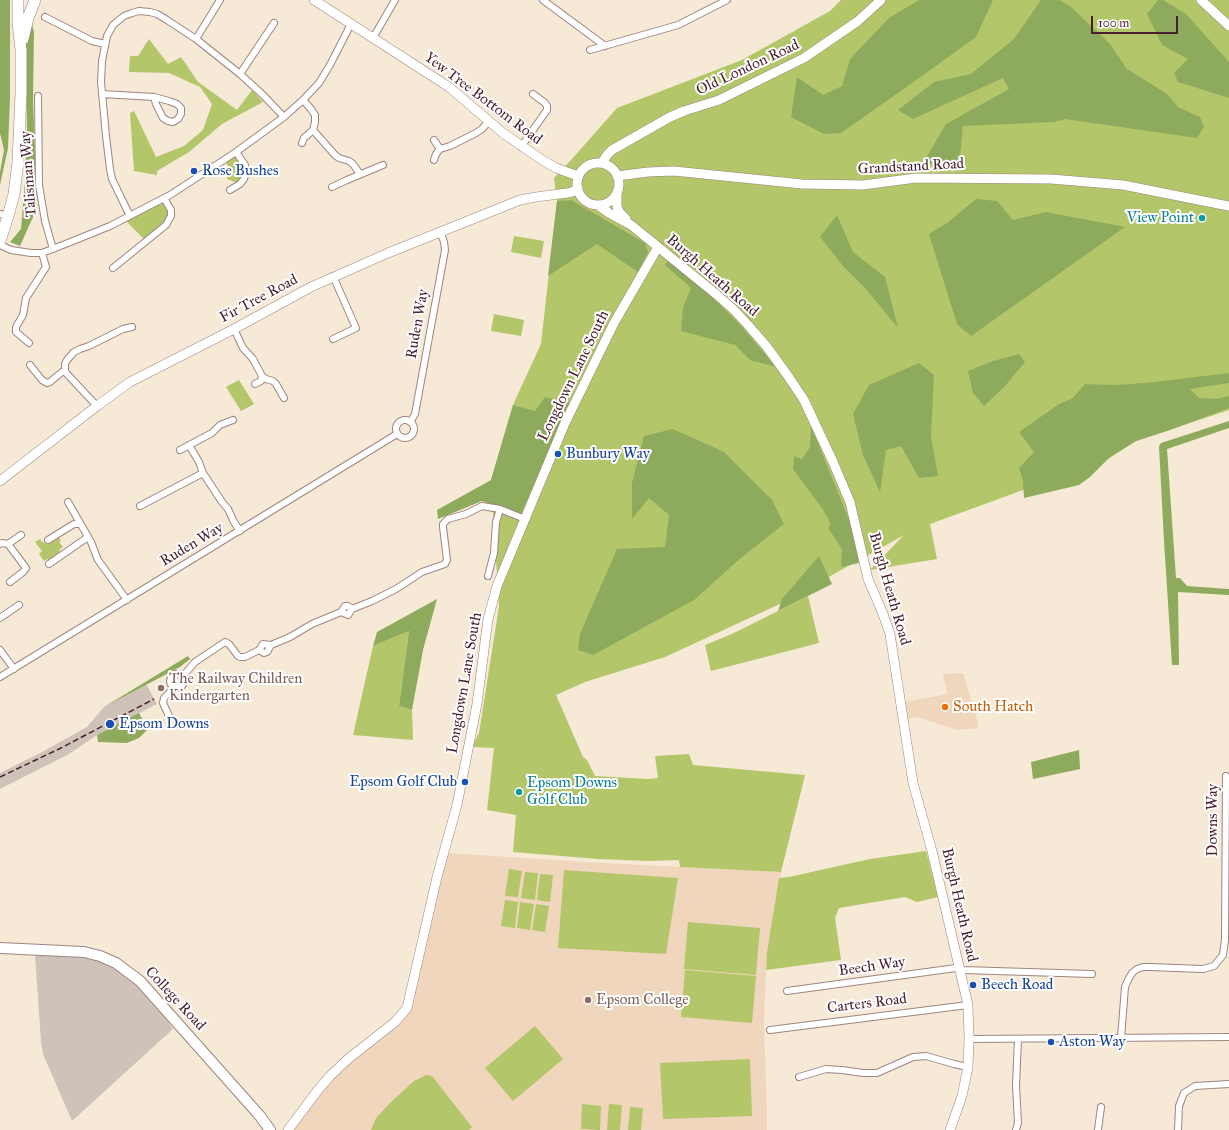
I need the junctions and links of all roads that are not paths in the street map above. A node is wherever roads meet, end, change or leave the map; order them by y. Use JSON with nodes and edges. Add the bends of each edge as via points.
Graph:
{"nodes":[{"id":1,"x":18,"y":0,"type":"edge"},
{"id":2,"x":35,"y":0,"type":"edge"},
{"id":3,"x":220,"y":0,"type":"edge"},
{"id":4,"x":314,"y":0,"type":"edge"},
{"id":5,"x":395,"y":0,"type":"edge"},
{"id":6,"x":542,"y":0,"type":"edge"},
{"id":7,"x":728,"y":0,"type":"edge"},
{"id":8,"x":881,"y":0,"type":"edge"},
{"id":9,"x":1201,"y":0,"type":"edge"},
{"id":10,"x":45,"y":17,"type":"dead end"},
{"id":11,"x":274,"y":23,"type":"dead end"},
{"id":12,"x":351,"y":24,"type":"junction"},
{"id":13,"x":1229,"y":26,"type":"edge"},
{"id":14,"x":373,"y":38,"type":"junction"},
{"id":15,"x":196,"y":39,"type":"junction"},
{"id":16,"x":104,"y":44,"type":"junction"},
{"id":17,"x":605,"y":46,"type":"junction"},
{"id":18,"x":21,"y":50,"type":"junction"},
{"id":19,"x":590,"y":50,"type":"dead end"},
{"id":20,"x":240,"y":74,"type":"junction"},
{"id":21,"x":102,"y":94,"type":"junction"},
{"id":22,"x":533,"y":94,"type":"dead end"},
{"id":23,"x":38,"y":96,"type":"dead end"},
{"id":24,"x":154,"y":97,"type":"junction"},
{"id":25,"x":303,"y":100,"type":"junction"},
{"id":26,"x":284,"y":117,"type":"junction"},
{"id":27,"x":489,"y":121,"type":"junction"},
{"id":28,"x":313,"y":130,"type":"junction"},
{"id":29,"x":434,"y":140,"type":"dead end"},
{"id":30,"x":302,"y":143,"type":"dead end"},
{"id":31,"x":521,"y":146,"type":"junction"},
{"id":32,"x":440,"y":149,"type":"junction"},
{"id":33,"x":236,"y":152,"type":"junction"},
{"id":34,"x":434,"y":160,"type":"dead end"},
{"id":35,"x":602,"y":163,"type":"junction"},
{"id":36,"x":383,"y":165,"type":"dead end"},
{"id":37,"x":360,"y":174,"type":"junction"},
{"id":38,"x":578,"y":176,"type":"junction"},
{"id":39,"x":617,"y":176,"type":"junction"},
{"id":40,"x":332,"y":187,"type":"dead end"},
{"id":41,"x":578,"y":188,"type":"junction"},
{"id":42,"x":230,"y":190,"type":"dead end"},
{"id":43,"x":617,"y":193,"type":"junction"},
{"id":44,"x":558,"y":194,"type":"junction"},
{"id":45,"x":164,"y":198,"type":"junction"},
{"id":46,"x":584,"y":200,"type":"junction"},
{"id":47,"x":598,"y":205,"type":"junction"},
{"id":48,"x":1229,"y":206,"type":"edge"},
{"id":49,"x":4,"y":215,"type":"edge"},
{"id":50,"x":130,"y":216,"type":"junction"},
{"id":51,"x":631,"y":225,"type":"junction"},
{"id":52,"x":440,"y":231,"type":"junction"},
{"id":53,"x":0,"y":241,"type":"edge"},
{"id":54,"x":0,"y":245,"type":"edge"},
{"id":55,"x":658,"y":247,"type":"junction"},
{"id":56,"x":53,"y":249,"type":"junction"},
{"id":57,"x":42,"y":252,"type":"junction"},
{"id":58,"x":113,"y":268,"type":"dead end"},
{"id":59,"x":333,"y":276,"type":"junction"},
{"id":60,"x":132,"y":326,"type":"dead end"},
{"id":61,"x":234,"y":329,"type":"junction"},
{"id":62,"x":333,"y":339,"type":"dead end"},
{"id":63,"x":29,"y":342,"type":"dead end"},
{"id":64,"x":30,"y":365,"type":"dead end"},
{"id":65,"x":65,"y":371,"type":"junction"},
{"id":66,"x":262,"y":376,"type":"junction"},
{"id":67,"x":255,"y":384,"type":"dead end"},
{"id":68,"x":284,"y":398,"type":"dead end"},
{"id":69,"x":97,"y":406,"type":"junction"},
{"id":70,"x":233,"y":420,"type":"dead end"},
{"id":71,"x":410,"y":422,"type":"junction"},
{"id":72,"x":397,"y":434,"type":"junction"},
{"id":73,"x":189,"y":445,"type":"junction"},
{"id":74,"x":180,"y":450,"type":"dead end"},
{"id":75,"x":203,"y":473,"type":"junction"},
{"id":76,"x":0,"y":481,"type":"edge"},
{"id":77,"x":68,"y":502,"type":"dead end"},
{"id":78,"x":140,"y":506,"type":"dead end"},
{"id":79,"x":500,"y":509,"type":"junction"},
{"id":80,"x":525,"y":519,"type":"junction"},
{"id":81,"x":80,"y":524,"type":"junction"},
{"id":82,"x":240,"y":531,"type":"junction"},
{"id":83,"x":21,"y":535,"type":"dead end"},
{"id":84,"x":88,"y":537,"type":"junction"},
{"id":85,"x":48,"y":540,"type":"dead end"},
{"id":86,"x":0,"y":544,"type":"edge"},
{"id":87,"x":8,"y":544,"type":"junction"},
{"id":88,"x":49,"y":564,"type":"dead end"},
{"id":89,"x":488,"y":576,"type":"dead end"},
{"id":90,"x":10,"y":582,"type":"dead end"},
{"id":91,"x":127,"y":600,"type":"junction"},
{"id":92,"x":19,"y":605,"type":"dead end"},
{"id":93,"x":0,"y":618,"type":"edge"},
{"id":94,"x":0,"y":650,"type":"edge"},
{"id":95,"x":14,"y":669,"type":"junction"},
{"id":96,"x":183,"y":676,"type":"junction"},
{"id":97,"x":0,"y":677,"type":"edge"},
{"id":98,"x":174,"y":688,"type":"junction"},
{"id":99,"x":169,"y":716,"type":"dead end"},
{"id":100,"x":1226,"y":776,"type":"dead end"},
{"id":101,"x":1227,"y":865,"type":"edge"},
{"id":102,"x":0,"y":948,"type":"edge"},
{"id":103,"x":960,"y":969,"type":"junction"},
{"id":104,"x":1092,"y":974,"type":"dead end"},
{"id":105,"x":787,"y":991,"type":"dead end"},
{"id":106,"x":968,"y":1005,"type":"junction"},
{"id":107,"x":770,"y":1030,"type":"dead end"},
{"id":108,"x":1229,"y":1037,"type":"edge"},
{"id":109,"x":1121,"y":1038,"type":"junction"},
{"id":110,"x":969,"y":1039,"type":"junction"},
{"id":111,"x":1018,"y":1039,"type":"junction"},
{"id":112,"x":968,"y":1067,"type":"junction"},
{"id":113,"x":799,"y":1077,"type":"dead end"},
{"id":114,"x":1229,"y":1084,"type":"edge"},
{"id":115,"x":1101,"y":1107,"type":"dead end"},
{"id":116,"x":270,"y":1130,"type":"edge"},
{"id":117,"x":288,"y":1130,"type":"edge"},
{"id":118,"x":950,"y":1130,"type":"edge"},
{"id":119,"x":1016,"y":1130,"type":"edge"},
{"id":120,"x":1098,"y":1130,"type":"edge"},
{"id":121,"x":1178,"y":1130,"type":"edge"}],
"edges":[{"from":1,"to":18,"type":"highway"},
{"from":2,"to":18,"type":"highway"},
{"from":3,"to":15,"type":"street"},
{"from":4,"to":12,"type":"main road","name":"Yew Tree Bottom Road"},
{"from":5,"to":14,"type":"street"},
{"from":6,"to":17,"type":"street"},
{"from":7,"to":17,"type":"street","via":[[678,25]]},
{"from":8,"to":35,"type":"main road","name":"Old London Road","via":[[858,22],[804,58],[718,100],[670,117],[612,150]]},
{"from":9,"to":13,"type":"main road"},
{"from":10,"to":16,"type":"street","via":[[92,41]]},
{"from":11,"to":20,"type":"street"},
{"from":12,"to":14,"type":"main road","name":"Yew Tree Bottom Road"},
{"from":12,"to":25,"type":"street","via":[[330,66]]},
{"from":14,"to":27,"type":"main road","name":"Yew Tree Bottom Road","via":[[449,87]]},
{"from":15,"to":16,"type":"street","via":[[157,14],[139,11],[124,16],[113,25]]},
{"from":15,"to":20,"type":"street"},
{"from":16,"to":21,"type":"street"},
{"from":17,"to":19,"type":"street"},
{"from":18,"to":49,"type":"highway","via":[[18,162],[14,194]]},
{"from":20,"to":26,"type":"street"},
{"from":21,"to":24,"type":"street"},
{"from":21,"to":50,"type":"street","via":[[112,179]]},
{"from":22,"to":31,"type":"street","via":[[545,103],[547,110]]},
{"from":23,"to":56,"type":"street","name":"Talisman Way","via":[[39,185]]},
{"from":24,"to":24,"type":"street","via":[[177,104],[181,108],[178,119],[174,122],[163,118]]},
{"from":25,"to":26,"type":"street"},
{"from":25,"to":28,"type":"street","via":[[315,115]]},
{"from":26,"to":33,"type":"street"},
{"from":27,"to":31,"type":"main road","name":"Yew Tree Bottom Road"},
{"from":27,"to":32,"type":"street","via":[[476,133]]},
{"from":28,"to":30,"type":"street"},
{"from":28,"to":37,"type":"street","via":[[335,155],[353,164]]},
{"from":29,"to":32,"type":"street"},
{"from":31,"to":38,"type":"main road","name":"Yew Tree Bottom Road","via":[[549,165]]},
{"from":32,"to":34,"type":"street"},
{"from":33,"to":42,"type":"street","via":[[246,171],[240,184]]},
{"from":33,"to":45,"type":"street"},
{"from":35,"to":38,"type":"main road","via":[[592,164]]},
{"from":35,"to":39,"type":"main road"},
{"from":36,"to":37,"type":"street"},
{"from":37,"to":40,"type":"street"},
{"from":38,"to":41,"type":"main road"},
{"from":39,"to":43,"type":"main road"},
{"from":39,"to":48,"type":"main road","name":"Grandstand Road","via":[[674,171],[810,184],[863,185],[916,178],[1051,179],[1123,185]]},
{"from":41,"to":44,"type":"main road","name":"Fir Tree Road","via":[[572,192]]},
{"from":41,"to":46,"type":"main road"},
{"from":43,"to":47,"type":"main road","via":[[607,202]]},
{"from":43,"to":51,"type":"main road","name":"Burgh Heath Road","via":[[617,207]]},
{"from":44,"to":46,"type":"main road","name":"Fir Tree Road"},
{"from":44,"to":52,"type":"main road","name":"Fir Tree Road","via":[[520,200]]},
{"from":45,"to":50,"type":"street"},
{"from":45,"to":58,"type":"street","via":[[171,210],[166,225]]},
{"from":46,"to":47,"type":"main road"},
{"from":47,"to":51,"type":"main road","name":"Burgh Heath Road"},
{"from":49,"to":53,"type":"highway"},
{"from":50,"to":56,"type":"street"},
{"from":51,"to":55,"type":"main road","name":"Burgh Heath Road"},
{"from":52,"to":59,"type":"main road","name":"Fir Tree Road"},
{"from":52,"to":71,"type":"street","name":"Ruden Way","via":[[445,250],[415,414]]},
{"from":54,"to":57,"type":"street","via":[[11,250]]},
{"from":55,"to":80,"type":"main road","name":"Longdown Lane South","via":[[614,323],[565,423]]},
{"from":55,"to":103,"type":"main road","name":"Burgh Heath Road","via":[[734,310],[767,347],[804,400],[850,502],[867,575],[890,634],[913,784]]},
{"from":56,"to":57,"type":"street"},
{"from":57,"to":63,"type":"street","via":[[46,267],[26,298],[23,315],[16,327],[16,332]]},
{"from":59,"to":61,"type":"main road","name":"Fir Tree Road"},
{"from":59,"to":62,"type":"street","via":[[356,328]]},
{"from":60,"to":65,"type":"street","via":[[74,352],[65,364]]},
{"from":61,"to":66,"type":"street"},
{"from":61,"to":69,"type":"main road","name":"Fir Tree Road","via":[[144,374]]},
{"from":64,"to":65,"type":"street","via":[[47,383]]},
{"from":65,"to":69,"type":"street"},
{"from":66,"to":67,"type":"street","via":[[261,381]]},
{"from":66,"to":68,"type":"street","via":[[273,381]]},
{"from":69,"to":76,"type":"main road","name":"Fir Tree Road"},
{"from":70,"to":73,"type":"street","via":[[220,425],[212,433]]},
{"from":71,"to":72,"type":"street","name":"Ruden Way","via":[[399,422]]},
{"from":71,"to":72,"type":"street","name":"Ruden Way","via":[[414,431],[409,437],[402,438]]},
{"from":72,"to":82,"type":"street","name":"Ruden Way"},
{"from":73,"to":74,"type":"street"},
{"from":73,"to":75,"type":"street"},
{"from":75,"to":78,"type":"street"},
{"from":75,"to":82,"type":"street"},
{"from":77,"to":81,"type":"street"},
{"from":79,"to":80,"type":"street"},
{"from":79,"to":89,"type":"street"},
{"from":79,"to":96,"type":"street","via":[[482,506],[448,520],[443,527],[447,560],[444,564],[422,572],[396,589],[352,609],[348,615],[341,612],[312,624],[271,645],[264,653],[259,650],[240,657],[225,642],[195,662]]},
{"from":80,"to":117,"type":"main road","name":"Longdown Lane South","via":[[497,586],[488,619],[480,688],[459,794],[406,1008],[395,1022],[330,1076]]},
{"from":81,"to":84,"type":"street"},
{"from":81,"to":85,"type":"street","via":[[74,524]]},
{"from":82,"to":91,"type":"street","name":"Ruden Way"},
{"from":83,"to":87,"type":"street"},
{"from":84,"to":88,"type":"street"},
{"from":84,"to":91,"type":"street","via":[[98,560]]},
{"from":86,"to":87,"type":"street"},
{"from":87,"to":90,"type":"street","via":[[26,568]]},
{"from":91,"to":95,"type":"street","name":"Ruden Way"},
{"from":92,"to":93,"type":"street"},
{"from":94,"to":95,"type":"street"},
{"from":95,"to":97,"type":"street","name":"Ruden Way"},
{"from":96,"to":98,"type":"street","via":[[184,684]]},
{"from":96,"to":98,"type":"street","via":[[176,673],[170,677]]},
{"from":98,"to":99,"type":"street","via":[[164,698],[163,703]]},
{"from":100,"to":101,"type":"street","name":"Downs Way"},
{"from":101,"to":109,"type":"street","name":"Downs Way","via":[[1223,955],[1214,966],[1204,969],[1143,967],[1132,973],[1126,987]]},
{"from":102,"to":116,"type":"main road","name":"College Road","via":[[84,952],[116,963],[140,981]]},
{"from":103,"to":104,"type":"street"},
{"from":103,"to":105,"type":"street","name":"Beech Way"},
{"from":103,"to":106,"type":"main road","name":"Burgh Heath Road"},
{"from":106,"to":107,"type":"street","name":"Carters Road"},
{"from":106,"to":110,"type":"main road","name":"Burgh Heath Road"},
{"from":108,"to":109,"type":"street"},
{"from":109,"to":111,"type":"street"},
{"from":110,"to":111,"type":"street"},
{"from":110,"to":112,"type":"main road","name":"Burgh Heath Road"},
{"from":111,"to":119,"type":"street"},
{"from":112,"to":113,"type":"street","via":[[926,1056],[913,1057],[877,1074],[826,1069]]},
{"from":112,"to":118,"type":"main road","name":"Burgh Heath Road","via":[[962,1096]]},
{"from":114,"to":121,"type":"street","via":[[1195,1086],[1184,1093],[1179,1106]]},
{"from":115,"to":120,"type":"street"}]}
